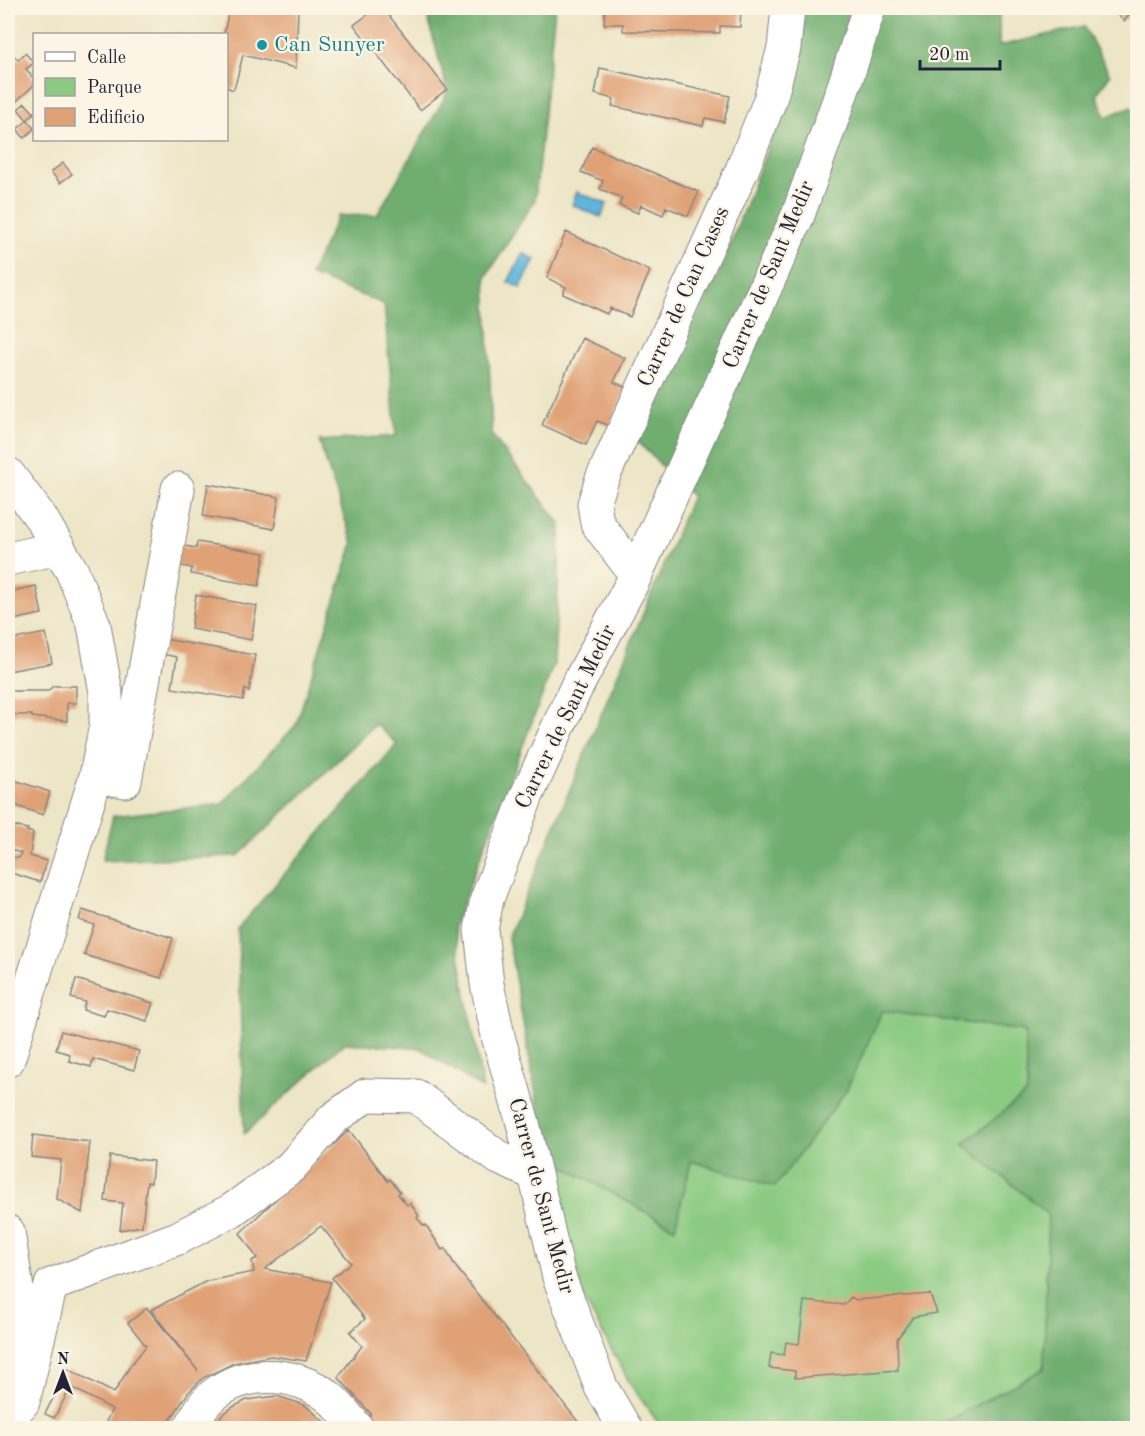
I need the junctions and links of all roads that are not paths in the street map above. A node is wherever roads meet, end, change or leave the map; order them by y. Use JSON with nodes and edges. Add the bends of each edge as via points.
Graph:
{"nodes":[{"id":1,"x":788,"y":8,"type":"edge"},
{"id":2,"x":867,"y":17,"type":"edge"},
{"id":3,"x":8,"y":474,"type":"edge"},
{"id":4,"x":178,"y":489,"type":"dead end"},
{"id":5,"x":59,"y":548,"type":"junction"},
{"id":6,"x":8,"y":559,"type":"edge"},
{"id":7,"x":636,"y":575,"type":"junction"},
{"id":8,"x":96,"y":776,"type":"junction"},
{"id":9,"x":8,"y":1060,"type":"edge"},
{"id":10,"x":535,"y":1174,"type":"junction"},
{"id":11,"x":8,"y":1232,"type":"edge"},
{"id":12,"x":8,"y":1383,"type":"edge"},
{"id":13,"x":8,"y":1420,"type":"edge"},
{"id":14,"x":25,"y":1428,"type":"edge"},
{"id":15,"x":190,"y":1428,"type":"edge"},
{"id":16,"x":357,"y":1428,"type":"edge"},
{"id":17,"x":625,"y":1428,"type":"edge"}],
"edges":[{"from":1,"to":7,"type":"street","name":"Carrer de Can Cases","via":[[784,48],[770,100],[594,504],[597,523]]},
{"from":2,"to":7,"type":"street","name":"Carrer de Sant Medir","via":[[798,215]]},
{"from":3,"to":5,"type":"street"},
{"from":4,"to":8,"type":"street","via":[[125,782]]},
{"from":5,"to":6,"type":"street"},
{"from":5,"to":8,"type":"street","via":[[84,599],[104,664],[106,725]]},
{"from":7,"to":10,"type":"street","name":"Carrer de Sant Medir","via":[[576,688],[527,795],[487,899],[481,930],[492,1006]]},
{"from":8,"to":9,"type":"street"},
{"from":10,"to":13,"type":"street","via":[[499,1158],[416,1096],[366,1095],[333,1119],[291,1167],[232,1210],[178,1238],[51,1285],[22,1402]]},
{"from":10,"to":17,"type":"street","name":"Carrer de Sant Medir","via":[[559,1277],[601,1387]]},
{"from":11,"to":12,"type":"street","via":[[18,1322],[16,1356]]},
{"from":13,"to":14,"type":"street"},
{"from":15,"to":16,"type":"street","via":[[206,1402],[221,1390],[236,1382],[274,1376],[294,1378],[313,1386],[331,1398]]}]}
